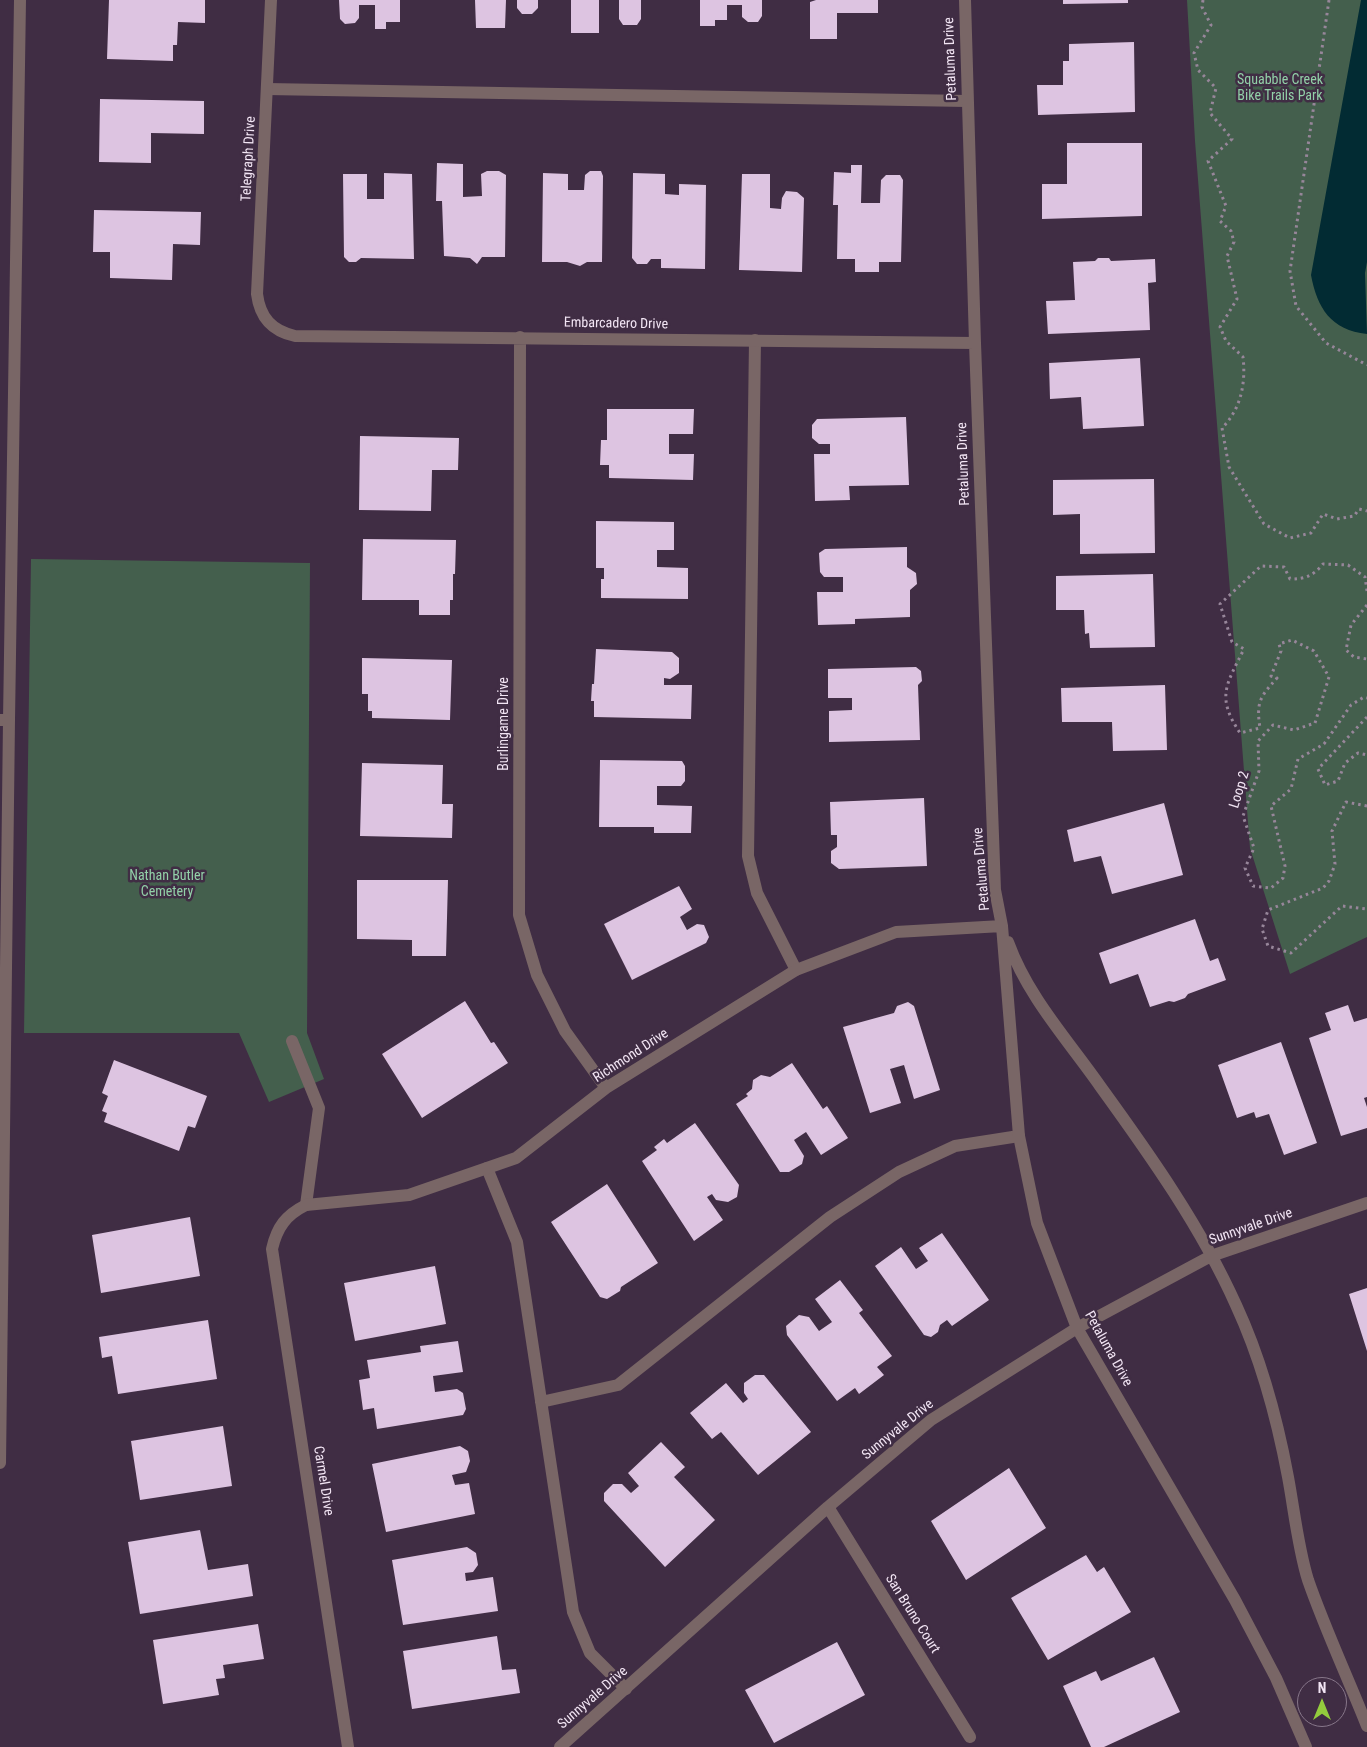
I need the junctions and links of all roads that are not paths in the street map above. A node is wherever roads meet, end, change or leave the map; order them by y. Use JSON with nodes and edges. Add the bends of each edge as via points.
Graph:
{"nodes":[{"id":1,"x":20,"y":0,"type":"edge"},
{"id":2,"x":271,"y":0,"type":"edge"},
{"id":3,"x":965,"y":0,"type":"edge"},
{"id":4,"x":267,"y":89,"type":"junction"},
{"id":5,"x":968,"y":102,"type":"junction"},
{"id":6,"x":263,"y":317,"type":"joint"},
{"id":7,"x":520,"y":337,"type":"junction"},
{"id":8,"x":754,"y":340,"type":"junction"},
{"id":9,"x":975,"y":343,"type":"junction"},
{"id":10,"x":5,"y":720,"type":"edge"},
{"id":11,"x":1002,"y":926,"type":"junction"},
{"id":12,"x":796,"y":970,"type":"junction"},
{"id":13,"x":292,"y":1041,"type":"dead end"},
{"id":14,"x":606,"y":1088,"type":"junction"},
{"id":15,"x":1020,"y":1136,"type":"junction"},
{"id":16,"x":486,"y":1168,"type":"junction"},
{"id":17,"x":1367,"y":1203,"type":"edge"},
{"id":18,"x":306,"y":1205,"type":"junction"},
{"id":19,"x":283,"y":1222,"type":"joint"},
{"id":20,"x":1211,"y":1256,"type":"junction"},
{"id":21,"x":1077,"y":1328,"type":"junction"},
{"id":22,"x":541,"y":1402,"type":"junction"},
{"id":23,"x":0,"y":1463,"type":"edge"},
{"id":24,"x":828,"y":1507,"type":"junction"},
{"id":25,"x":626,"y":1689,"type":"junction"},
{"id":26,"x":1367,"y":1726,"type":"edge"},
{"id":27,"x":970,"y":1737,"type":"dead end"},
{"id":28,"x":348,"y":1747,"type":"edge"},
{"id":29,"x":560,"y":1747,"type":"edge"},
{"id":30,"x":1306,"y":1747,"type":"edge"}],
"edges":[{"from":1,"to":10,"type":"street"},
{"from":2,"to":4,"type":"street","name":"Telegraph Drive"},
{"from":3,"to":5,"type":"street","name":"Petaluma Drive"},
{"from":4,"to":5,"type":"street"},
{"from":4,"to":6,"type":"street","name":"Telegraph Drive","via":[[257,294]]},
{"from":5,"to":9,"type":"street","name":"Petaluma Drive"},
{"from":6,"to":7,"type":"street","name":"Embarcadero Drive","via":[[282,333],[295,336]]},
{"from":7,"to":8,"type":"street","name":"Embarcadero Drive"},
{"from":7,"to":14,"type":"street","name":"Burlingame Drive","via":[[519,915],[537,975],[565,1031]]},
{"from":8,"to":9,"type":"street","name":"Embarcadero Drive"},
{"from":8,"to":12,"type":"street","via":[[748,856],[757,893]]},
{"from":9,"to":11,"type":"street","name":"Petaluma Drive","via":[[995,890]]},
{"from":10,"to":23,"type":"street"},
{"from":11,"to":12,"type":"street","name":"Richmond Drive","via":[[896,932]]},
{"from":11,"to":15,"type":"street","name":"Petaluma Drive"},
{"from":11,"to":20,"type":"street","name":"Petaluma Drive","via":[[1016,964],[1050,1020],[1164,1177]]},
{"from":12,"to":14,"type":"street","name":"Richmond Drive"},
{"from":13,"to":18,"type":"street","via":[[319,1108]]},
{"from":14,"to":16,"type":"street","name":"Richmond Drive","via":[[516,1158]]},
{"from":15,"to":21,"type":"street","name":"Petaluma Drive","via":[[1037,1223]]},
{"from":15,"to":22,"type":"street","via":[[955,1146],[899,1172],[830,1217],[618,1385]]},
{"from":16,"to":18,"type":"street","name":"Richmond Drive","via":[[409,1195]]},
{"from":16,"to":22,"type":"street","via":[[518,1242]]},
{"from":17,"to":20,"type":"street","name":"Sunnyvale Drive"},
{"from":18,"to":19,"type":"street","name":"Richmond Drive"},
{"from":19,"to":28,"type":"street","name":"Carmel Drive","via":[[275,1235],[272,1249]]},
{"from":20,"to":21,"type":"street","name":"Sunnyvale Drive"},
{"from":20,"to":26,"type":"street","name":"Petaluma Drive","via":[[1236,1305],[1266,1383],[1308,1578]]},
{"from":21,"to":24,"type":"street","name":"Sunnyvale Drive","via":[[931,1420]]},
{"from":21,"to":30,"type":"street","name":"Petaluma Drive","via":[[1235,1600],[1276,1678]]},
{"from":22,"to":25,"type":"street","via":[[573,1612],[590,1653]]},
{"from":24,"to":25,"type":"street","name":"Sunnyvale Drive"},
{"from":24,"to":27,"type":"street","name":"San Bruno Court"},
{"from":25,"to":29,"type":"street","name":"Sunnyvale Drive"}]}
